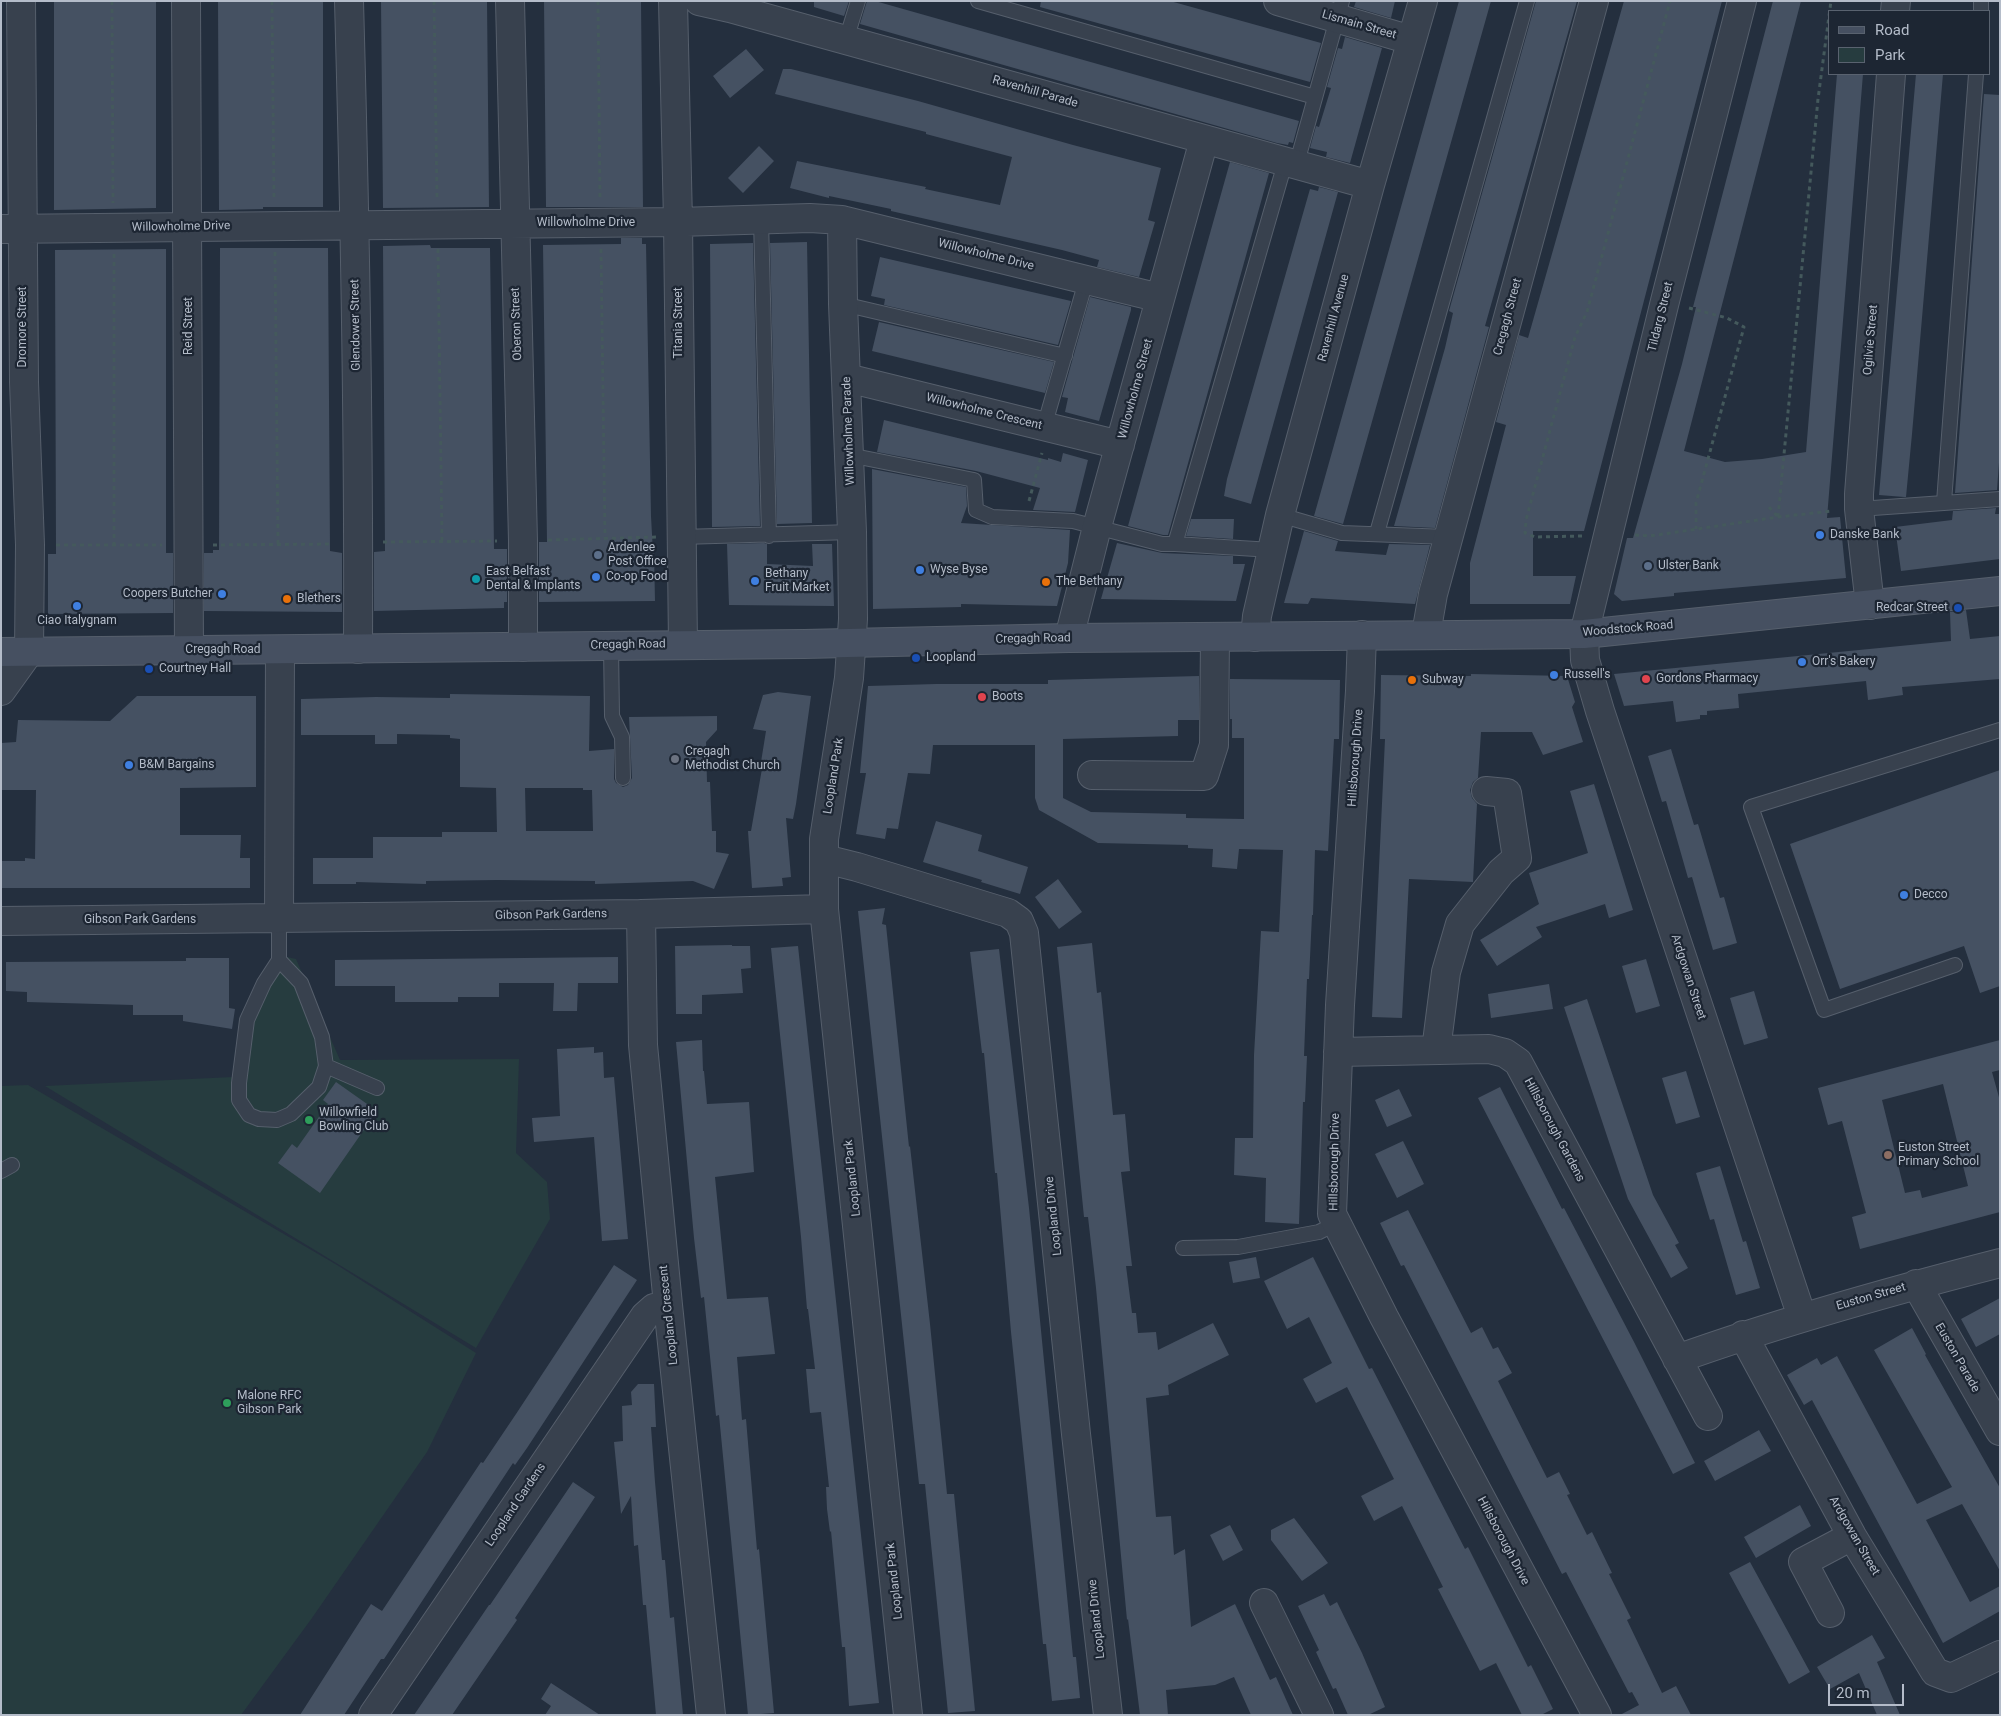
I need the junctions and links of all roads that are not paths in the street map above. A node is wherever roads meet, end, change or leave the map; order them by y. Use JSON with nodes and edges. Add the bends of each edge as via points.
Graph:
{"nodes":[{"id":1,"x":21,"y":1,"type":"edge"},
{"id":2,"x":186,"y":1,"type":"edge"},
{"id":3,"x":348,"y":1,"type":"edge"},
{"id":4,"x":510,"y":1,"type":"edge"},
{"id":5,"x":673,"y":1,"type":"edge"},
{"id":6,"x":699,"y":1,"type":"edge"},
{"id":7,"x":858,"y":1,"type":"edge"},
{"id":8,"x":978,"y":1,"type":"edge"},
{"id":9,"x":1278,"y":1,"type":"edge"},
{"id":10,"x":1423,"y":1,"type":"edge"},
{"id":11,"x":1527,"y":1,"type":"edge"},
{"id":12,"x":1594,"y":1,"type":"edge"},
{"id":13,"x":1742,"y":1,"type":"edge"},
{"id":14,"x":1340,"y":10,"type":"edge"},
{"id":15,"x":846,"y":40,"type":"junction"},
{"id":16,"x":1412,"y":40,"type":"junction"},
{"id":17,"x":1891,"y":75,"type":"edge"},
{"id":18,"x":1976,"y":75,"type":"edge"},
{"id":19,"x":1315,"y":97,"type":"junction"},
{"id":20,"x":1204,"y":140,"type":"junction"},
{"id":21,"x":1291,"y":164,"type":"junction"},
{"id":22,"x":1370,"y":185,"type":"junction"},
{"id":23,"x":761,"y":220,"type":"junction"},
{"id":24,"x":842,"y":220,"type":"junction"},
{"id":25,"x":678,"y":222,"type":"junction"},
{"id":26,"x":515,"y":223,"type":"junction"},
{"id":27,"x":355,"y":225,"type":"junction"},
{"id":28,"x":188,"y":226,"type":"junction"},
{"id":29,"x":12,"y":229,"type":"edge"},
{"id":30,"x":1086,"y":281,"type":"junction"},
{"id":31,"x":1160,"y":298,"type":"junction"},
{"id":32,"x":843,"y":304,"type":"junction"},
{"id":33,"x":1065,"y":356,"type":"junction"},
{"id":34,"x":847,"y":378,"type":"junction"},
{"id":35,"x":1047,"y":427,"type":"junction"},
{"id":36,"x":1120,"y":445,"type":"junction"},
{"id":37,"x":849,"y":455,"type":"junction"},
{"id":38,"x":2000,"y":499,"type":"edge"},
{"id":39,"x":1944,"y":502,"type":"junction"},
{"id":40,"x":1859,"y":509,"type":"junction"},
{"id":41,"x":1280,"y":515,"type":"junction"},
{"id":42,"x":1097,"y":528,"type":"junction"},
{"id":43,"x":852,"y":532,"type":"junction"},
{"id":44,"x":1377,"y":534,"type":"junction"},
{"id":45,"x":769,"y":536,"type":"junction"},
{"id":46,"x":681,"y":537,"type":"junction"},
{"id":47,"x":1448,"y":537,"type":"junction"},
{"id":48,"x":1175,"y":544,"type":"junction"},
{"id":49,"x":1272,"y":550,"type":"junction"},
{"id":50,"x":2000,"y":591,"type":"edge"},
{"id":51,"x":1870,"y":606,"type":"junction"},
{"id":52,"x":1426,"y":634,"type":"junction"},
{"id":53,"x":1584,"y":634,"type":"junction"},
{"id":54,"x":1362,"y":635,"type":"junction"},
{"id":55,"x":1255,"y":637,"type":"junction"},
{"id":56,"x":1069,"y":638,"type":"junction"},
{"id":57,"x":1215,"y":638,"type":"junction"},
{"id":58,"x":844,"y":643,"type":"junction"},
{"id":59,"x":683,"y":644,"type":"junction"},
{"id":60,"x":611,"y":646,"type":"junction"},
{"id":61,"x":523,"y":647,"type":"junction"},
{"id":62,"x":358,"y":649,"type":"junction"},
{"id":63,"x":189,"y":650,"type":"junction"},
{"id":64,"x":280,"y":650,"type":"junction"},
{"id":65,"x":1,"y":652,"type":"edge"},
{"id":66,"x":29,"y":652,"type":"junction"},
{"id":67,"x":1,"y":691,"type":"edge"},
{"id":68,"x":2000,"y":730,"type":"edge"},
{"id":69,"x":1092,"y":775,"type":"dead end"},
{"id":70,"x":623,"y":778,"type":"dead end"},
{"id":71,"x":1486,"y":791,"type":"dead end"},
{"id":72,"x":825,"y":859,"type":"junction"},
{"id":73,"x":824,"y":909,"type":"junction"},
{"id":74,"x":641,"y":914,"type":"junction"},
{"id":75,"x":279,"y":919,"type":"junction"},
{"id":76,"x":1,"y":921,"type":"edge"},
{"id":77,"x":279,"y":960,"type":"junction"},
{"id":78,"x":1955,"y":965,"type":"dead end"},
{"id":79,"x":1436,"y":1050,"type":"junction"},
{"id":80,"x":1338,"y":1052,"type":"junction"},
{"id":81,"x":326,"y":1066,"type":"junction"},
{"id":82,"x":378,"y":1088,"type":"dead end"},
{"id":83,"x":1336,"y":1223,"type":"junction"},
{"id":84,"x":1183,"y":1248,"type":"dead end"},
{"id":85,"x":2000,"y":1263,"type":"edge"},
{"id":86,"x":1916,"y":1284,"type":"junction"},
{"id":87,"x":668,"y":1305,"type":"junction"},
{"id":88,"x":1802,"y":1317,"type":"junction"},
{"id":89,"x":1744,"y":1336,"type":"junction"},
{"id":90,"x":1677,"y":1359,"type":"junction"},
{"id":91,"x":1708,"y":1416,"type":"dead end"},
{"id":92,"x":2000,"y":1431,"type":"edge"},
{"id":93,"x":1852,"y":1536,"type":"junction"},
{"id":94,"x":1264,"y":1603,"type":"dead end"},
{"id":95,"x":1830,"y":1614,"type":"dead end"},
{"id":96,"x":2000,"y":1655,"type":"edge"},
{"id":97,"x":373,"y":1715,"type":"edge"},
{"id":98,"x":711,"y":1715,"type":"edge"},
{"id":99,"x":908,"y":1715,"type":"edge"},
{"id":100,"x":1108,"y":1715,"type":"edge"},
{"id":101,"x":1319,"y":1715,"type":"edge"},
{"id":102,"x":1597,"y":1715,"type":"edge"}],
"edges":[{"from":1,"to":29,"type":"street","name":"Dromore Street"},
{"from":2,"to":28,"type":"street","name":"Reid Street"},
{"from":3,"to":27,"type":"street","name":"Glendower Street"},
{"from":4,"to":26,"type":"street","name":"Oberon Street"},
{"from":5,"to":25,"type":"street","name":"Titania Street"},
{"from":6,"to":15,"type":"street","name":"Ravenhill Parade"},
{"from":7,"to":15,"type":"lane"},
{"from":8,"to":19,"type":"lane"},
{"from":9,"to":14,"type":"street","name":"Lismain Street"},
{"from":10,"to":16,"type":"street","name":"Ravenhill Avenue"},
{"from":11,"to":44,"type":"lane"},
{"from":12,"to":47,"type":"street","name":"Cregagh Street"},
{"from":13,"to":53,"type":"street","name":"Tildarg Street","via":[[1664,300]]},
{"from":14,"to":16,"type":"street","name":"Lismain Street"},
{"from":14,"to":19,"type":"lane"},
{"from":15,"to":20,"type":"street","name":"Ravenhill Parade"},
{"from":16,"to":22,"type":"street","name":"Ravenhill Avenue"},
{"from":17,"to":40,"type":"street","name":"Ogilvie Street"},
{"from":18,"to":39,"type":"lane"},
{"from":19,"to":21,"type":"lane"},
{"from":20,"to":21,"type":"street","name":"Ravenhill Parade"},
{"from":20,"to":31,"type":"street","name":"Willowholme Street"},
{"from":21,"to":22,"type":"street","name":"Ravenhill Parade"},
{"from":21,"to":48,"type":"lane"},
{"from":22,"to":41,"type":"street","name":"Ravenhill Avenue"},
{"from":23,"to":24,"type":"street","name":"Willowholme Drive"},
{"from":23,"to":25,"type":"street","name":"Willowholme Drive"},
{"from":23,"to":45,"type":"lane"},
{"from":24,"to":30,"type":"street","name":"Willowholme Drive"},
{"from":24,"to":32,"type":"street","name":"Willowholme Parade"},
{"from":25,"to":26,"type":"street","name":"Willowholme Drive"},
{"from":25,"to":46,"type":"street","name":"Titania Street"},
{"from":26,"to":27,"type":"street","name":"Willowholme Drive"},
{"from":26,"to":61,"type":"street","name":"Oberon Street"},
{"from":27,"to":28,"type":"street","name":"Willowholme Drive"},
{"from":27,"to":62,"type":"street","name":"Glendower Street"},
{"from":28,"to":29,"type":"street","name":"Willowholme Drive"},
{"from":28,"to":63,"type":"street","name":"Reid Street"},
{"from":29,"to":66,"type":"street","name":"Dromore Street","via":[[24,382],[30,545]]},
{"from":30,"to":31,"type":"street","name":"Willowholme Drive"},
{"from":30,"to":33,"type":"lane"},
{"from":31,"to":36,"type":"street","name":"Willowholme Street"},
{"from":32,"to":33,"type":"lane"},
{"from":32,"to":34,"type":"street","name":"Willowholme Parade"},
{"from":33,"to":35,"type":"lane"},
{"from":34,"to":35,"type":"street","name":"Willowholme Crescent"},
{"from":34,"to":37,"type":"street","name":"Willowholme Parade"},
{"from":35,"to":36,"type":"street","name":"Willowholme Crescent"},
{"from":36,"to":42,"type":"street","name":"Willowholme Street"},
{"from":37,"to":42,"type":"lane","via":[[974,480],[976,510],[992,517],[1073,521]]},
{"from":37,"to":43,"type":"street","name":"Willowholme Parade"},
{"from":38,"to":39,"type":"lane"},
{"from":39,"to":40,"type":"lane"},
{"from":40,"to":51,"type":"street","name":"Ogilvie Street"},
{"from":41,"to":44,"type":"lane","via":[[1342,533]]},
{"from":41,"to":49,"type":"street","name":"Ravenhill Avenue"},
{"from":42,"to":48,"type":"lane","via":[[1162,544]]},
{"from":42,"to":56,"type":"street","name":"Willowholme Street"},
{"from":43,"to":45,"type":"lane"},
{"from":43,"to":58,"type":"street","name":"Willowholme Parade","via":[[853,619]]},
{"from":44,"to":47,"type":"lane"},
{"from":45,"to":46,"type":"lane"},
{"from":46,"to":59,"type":"street","name":"Titania Street"},
{"from":47,"to":52,"type":"street","name":"Cregagh Street"},
{"from":48,"to":49,"type":"lane"},
{"from":49,"to":55,"type":"street","name":"Ravenhill Avenue"},
{"from":50,"to":51,"type":"street","name":"Woodstock Road"},
{"from":51,"to":53,"type":"street","name":"Woodstock Road"},
{"from":52,"to":53,"type":"street","name":"Woodstock Road"},
{"from":52,"to":54,"type":"street","name":"Woodstock Road"},
{"from":53,"to":88,"type":"street","name":"Ardgowan Street","via":[[1586,660],[1600,711]]},
{"from":54,"to":55,"type":"street","name":"Woodstock Road"},
{"from":54,"to":80,"type":"street","name":"Hillsborough Drive"},
{"from":55,"to":57,"type":"street","name":"Cregagh Road"},
{"from":56,"to":57,"type":"street","name":"Cregagh Road"},
{"from":56,"to":58,"type":"street","name":"Cregagh Road"},
{"from":57,"to":69,"type":"street","via":[[1214,745],[1204,776]]},
{"from":58,"to":59,"type":"street","name":"Cregagh Road"},
{"from":58,"to":72,"type":"street","name":"Loopland Park","via":[[849,678],[824,839]]},
{"from":59,"to":60,"type":"street","name":"Cregagh Road"},
{"from":60,"to":61,"type":"street","name":"Cregagh Road"},
{"from":60,"to":70,"type":"lane","via":[[612,716],[622,737]]},
{"from":61,"to":62,"type":"street","name":"Cregagh Road"},
{"from":62,"to":64,"type":"street","name":"Cregagh Road"},
{"from":63,"to":64,"type":"street","name":"Cregagh Road"},
{"from":63,"to":66,"type":"street","name":"Cregagh Road"},
{"from":64,"to":75,"type":"street"},
{"from":65,"to":66,"type":"street","name":"Cregagh Road"},
{"from":66,"to":67,"type":"street"},
{"from":68,"to":78,"type":"lane","via":[[1751,807],[1824,1010]]},
{"from":71,"to":79,"type":"street","via":[[1507,793],[1518,858],[1501,872],[1460,924],[1446,972]]},
{"from":72,"to":73,"type":"street","name":"Loopland Park"},
{"from":72,"to":100,"type":"street","name":"Loopland Drive","via":[[1008,913],[1019,921],[1024,933]]},
{"from":73,"to":74,"type":"street","name":"Gibson Park Gardens"},
{"from":73,"to":99,"type":"street","name":"Loopland Park"},
{"from":74,"to":75,"type":"street","name":"Gibson Park Gardens"},
{"from":74,"to":87,"type":"street","name":"Loopland Crescent","via":[[643,1045]]},
{"from":75,"to":76,"type":"street","name":"Gibson Park Gardens"},
{"from":75,"to":77,"type":"lane"},
{"from":77,"to":81,"type":"lane","via":[[301,983],[322,1037]]},
{"from":77,"to":81,"type":"lane","via":[[247,1020],[238,1083],[239,1100],[249,1114],[259,1119],[277,1120],[291,1114],[319,1086]]},
{"from":79,"to":80,"type":"street","name":"Hillsborough Gardens"},
{"from":79,"to":90,"type":"street","name":"Hillsborough Gardens","via":[[1489,1049],[1505,1053],[1518,1062]]},
{"from":80,"to":83,"type":"street","name":"Hillsborough Drive","via":[[1332,1214]]},
{"from":81,"to":82,"type":"lane"},
{"from":83,"to":84,"type":"lane","via":[[1319,1232],[1238,1247]]},
{"from":83,"to":102,"type":"street","name":"Hillsborough Drive"},
{"from":85,"to":86,"type":"street","name":"Euston Street"},
{"from":86,"to":88,"type":"street","name":"Euston Street"},
{"from":86,"to":92,"type":"street","name":"Euston Parade"},
{"from":87,"to":97,"type":"street","name":"Loopland Gardens","via":[[654,1308],[645,1316]]},
{"from":87,"to":98,"type":"street","name":"Loopland Crescent"},
{"from":88,"to":89,"type":"street","name":"Euston Street"},
{"from":89,"to":90,"type":"street"},
{"from":89,"to":93,"type":"street","name":"Ardgowan Street"},
{"from":90,"to":91,"type":"street","name":"Hillsborough Gardens"},
{"from":93,"to":95,"type":"street","via":[[1803,1562]]},
{"from":93,"to":96,"type":"street","name":"Ardgowan Street","via":[[1935,1672],[1951,1678]]},
{"from":94,"to":101,"type":"street"}]}
